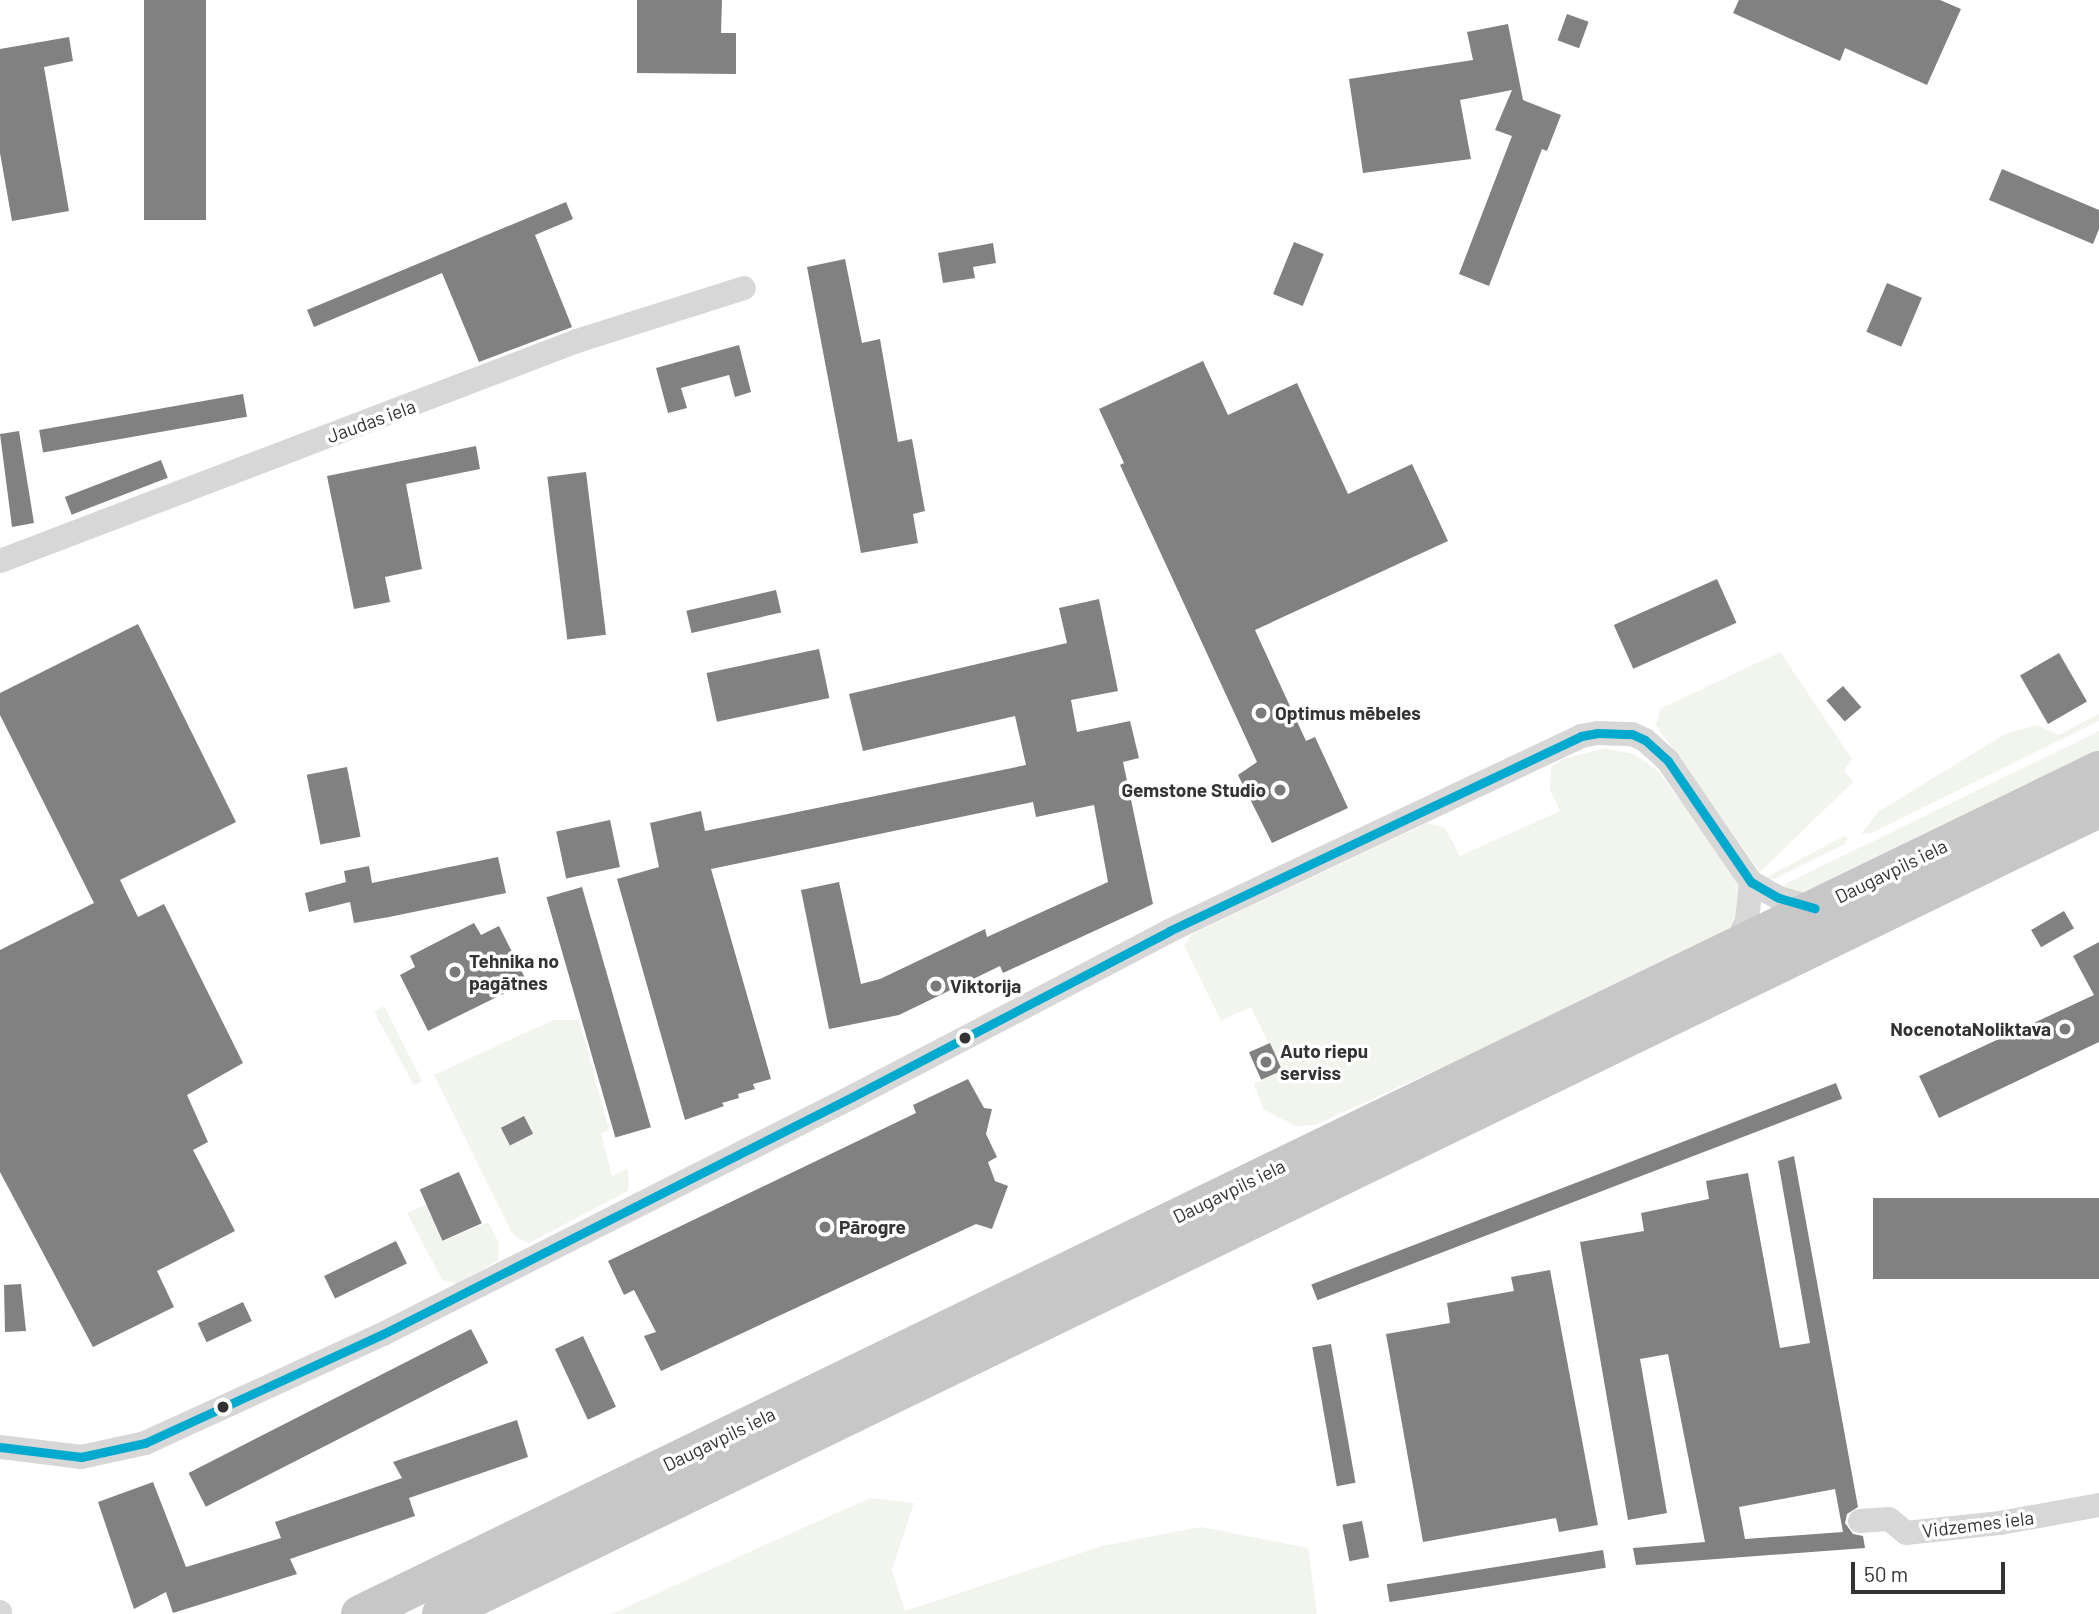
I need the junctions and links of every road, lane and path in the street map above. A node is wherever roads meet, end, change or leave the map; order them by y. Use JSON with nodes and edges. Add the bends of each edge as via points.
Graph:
{"nodes":[{"id":1,"x":744,"y":288,"type":"dead end"},
{"id":2,"x":0,"y":561,"type":"edge"},
{"id":3,"x":2099,"y":770,"type":"edge"},
{"id":4,"x":2099,"y":809,"type":"edge"},
{"id":5,"x":1751,"y":882,"type":"junction"},
{"id":6,"x":1815,"y":908,"type":"junction"},
{"id":7,"x":1735,"y":946,"type":"junction"},
{"id":8,"x":0,"y":1447,"type":"edge"},
{"id":9,"x":2099,"y":1505,"type":"edge"},
{"id":10,"x":1860,"y":1521,"type":"dead end"},
{"id":11,"x":360,"y":1614,"type":"edge"},
{"id":12,"x":441,"y":1614,"type":"edge"}],
"edges":[{"from":1,"to":2,"type":"street","name":"Jaudas iela","via":[[577,341]]},
{"from":3,"to":6,"type":"highway","name":"Daugavpils iela"},
{"from":4,"to":12,"type":"highway","name":"Daugavpils iela"},
{"from":5,"to":6,"type":"street","via":[[1779,898]]},
{"from":5,"to":7,"type":"street","via":[[1747,921]]},
{"from":5,"to":8,"type":"street","via":[[1656,748],[1632,734],[1581,736],[1168,931],[383,1334],[145,1443],[80,1457]]},
{"from":6,"to":7,"type":"highway","name":"Daugavpils iela"},
{"from":7,"to":11,"type":"highway","name":"Daugavpils iela"},
{"from":9,"to":10,"type":"street","name":"Vidzemes iela","via":[[2000,1523],[1906,1533],[1889,1519]]}]}
